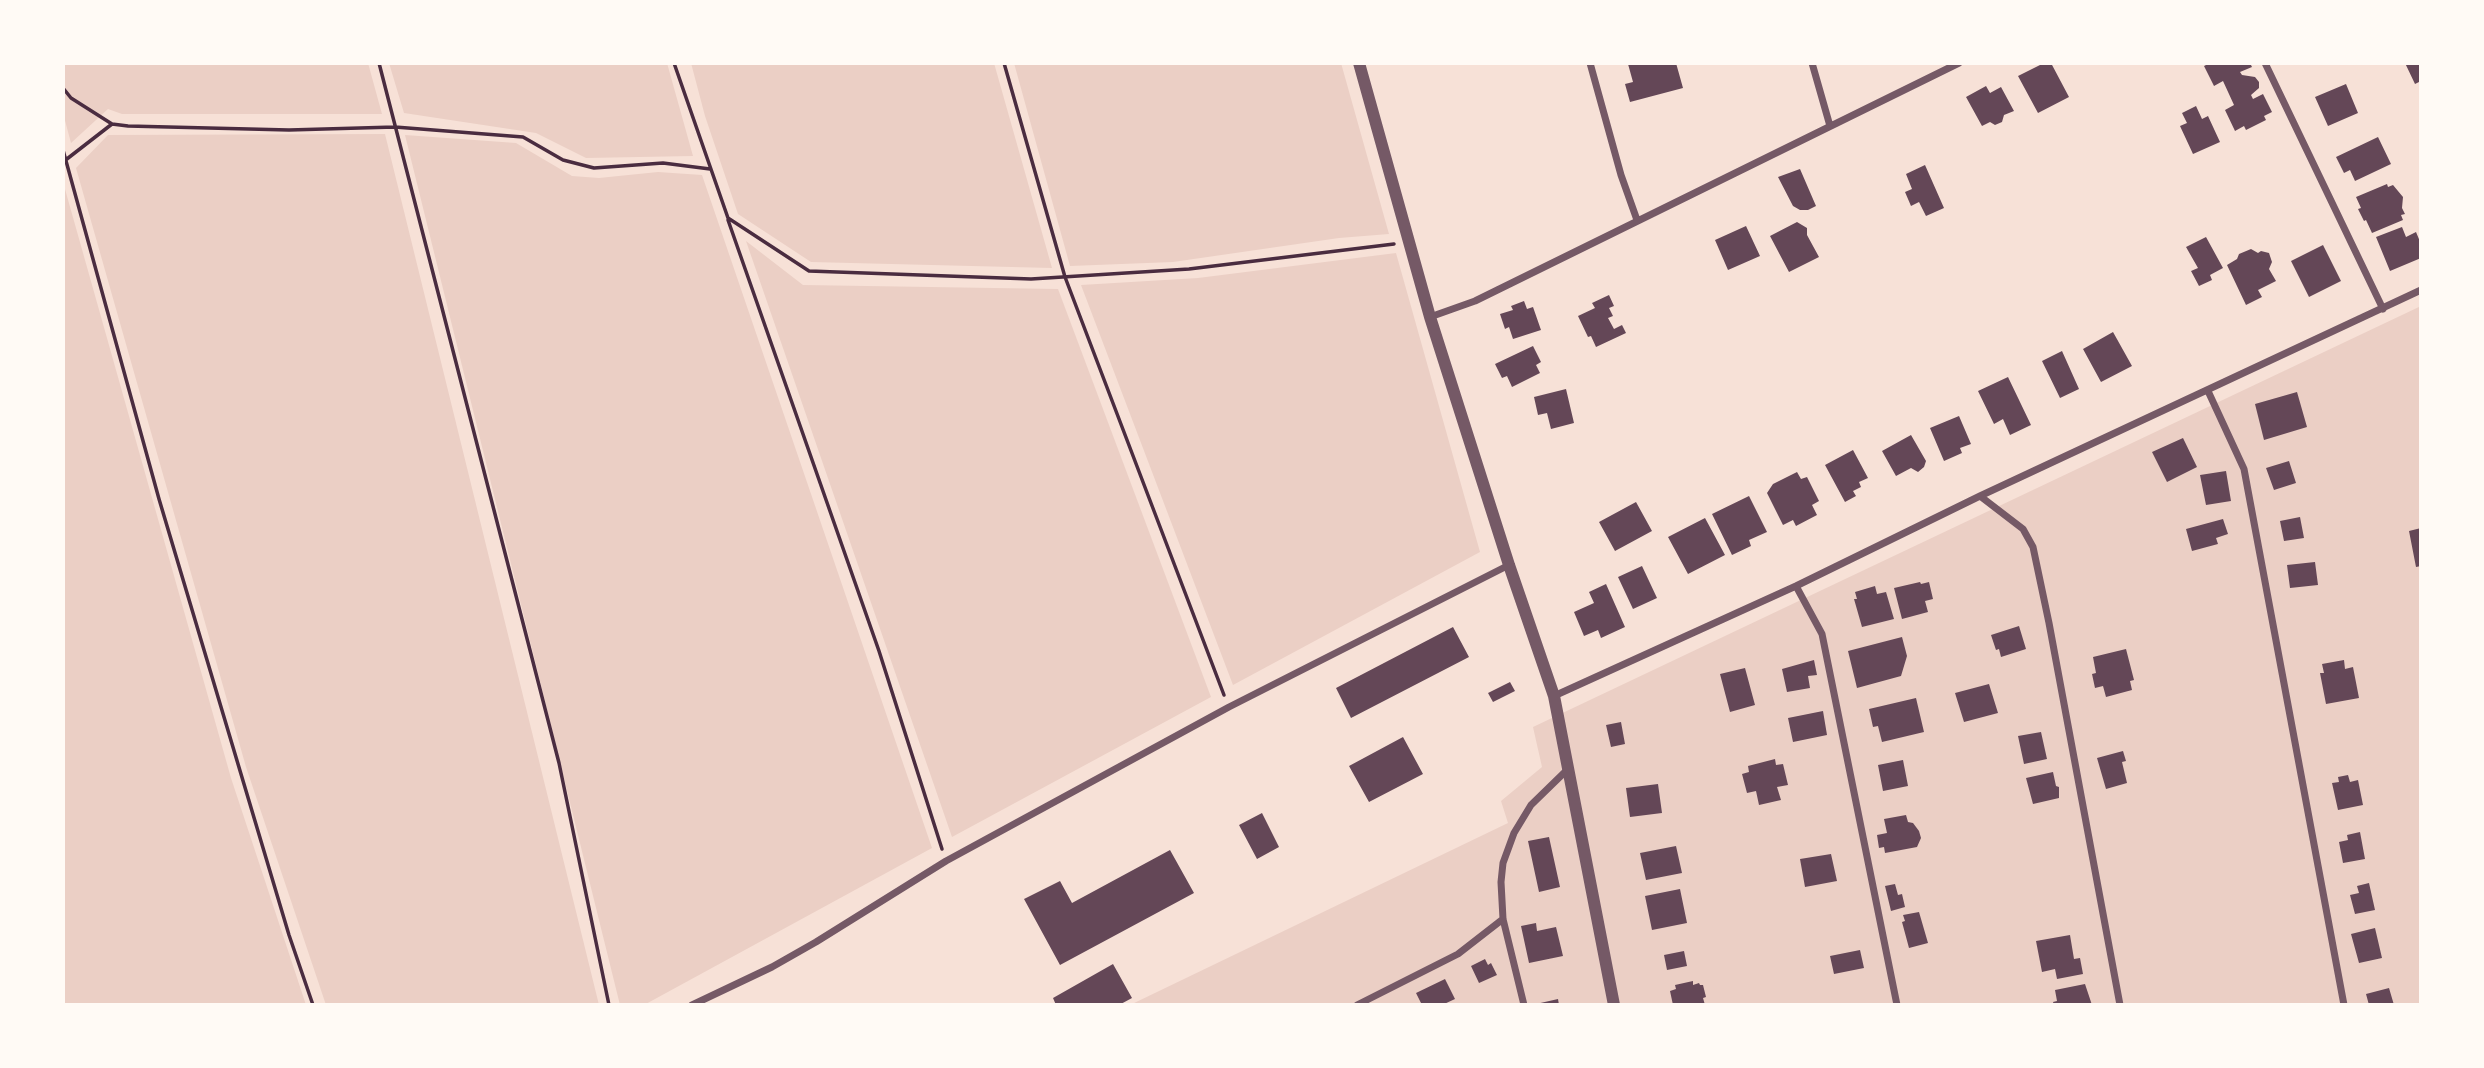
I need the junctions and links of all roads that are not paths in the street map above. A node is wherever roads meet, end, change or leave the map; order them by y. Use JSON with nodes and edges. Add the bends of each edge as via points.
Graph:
{"nodes":[{"id":1,"x":1359,"y":63,"type":"edge"},
{"id":2,"x":1590,"y":63,"type":"edge"},
{"id":3,"x":1812,"y":63,"type":"edge"},
{"id":4,"x":1959,"y":63,"type":"edge"},
{"id":5,"x":2265,"y":63,"type":"edge"},
{"id":6,"x":1830,"y":126,"type":"junction"},
{"id":7,"x":1637,"y":220,"type":"junction"},
{"id":8,"x":2421,"y":290,"type":"edge"},
{"id":9,"x":2383,"y":309,"type":"junction"},
{"id":10,"x":1430,"y":317,"type":"junction"},
{"id":11,"x":2208,"y":391,"type":"junction"},
{"id":12,"x":1980,"y":496,"type":"junction"},
{"id":13,"x":1509,"y":565,"type":"junction"},
{"id":14,"x":1796,"y":586,"type":"junction"},
{"id":15,"x":1554,"y":696,"type":"junction"},
{"id":16,"x":1569,"y":768,"type":"junction"},
{"id":17,"x":1503,"y":919,"type":"junction"},
{"id":18,"x":692,"y":1005,"type":"edge"},
{"id":19,"x":1357,"y":1005,"type":"edge"},
{"id":20,"x":1524,"y":1005,"type":"edge"},
{"id":21,"x":1614,"y":1005,"type":"edge"},
{"id":22,"x":1897,"y":1005,"type":"edge"},
{"id":23,"x":2120,"y":1005,"type":"edge"},
{"id":24,"x":2344,"y":1005,"type":"edge"}],
"edges":[{"from":1,"to":10,"type":"street"},
{"from":2,"to":7,"type":"street"},
{"from":3,"to":6,"type":"street"},
{"from":4,"to":6,"type":"street"},
{"from":5,"to":9,"type":"street"},
{"from":6,"to":7,"type":"street"},
{"from":7,"to":10,"type":"street","via":[[1475,301]]},
{"from":8,"to":9,"type":"street"},
{"from":9,"to":11,"type":"street"},
{"from":10,"to":13,"type":"street"},
{"from":11,"to":12,"type":"street"},
{"from":11,"to":24,"type":"street","via":[[2244,468]]},
{"from":12,"to":14,"type":"street"},
{"from":12,"to":23,"type":"street","via":[[2022,529],[2033,547]]},
{"from":13,"to":15,"type":"street"},
{"from":13,"to":18,"type":"street","via":[[1229,707],[946,861],[772,967]]},
{"from":14,"to":15,"type":"street"},
{"from":14,"to":22,"type":"street","via":[[1822,634]]},
{"from":15,"to":16,"type":"street"},
{"from":16,"to":17,"type":"street","via":[[1531,806],[1514,833],[1503,863]]},
{"from":16,"to":21,"type":"street"},
{"from":17,"to":19,"type":"street","via":[[1458,954]]},
{"from":17,"to":20,"type":"street"}]}
